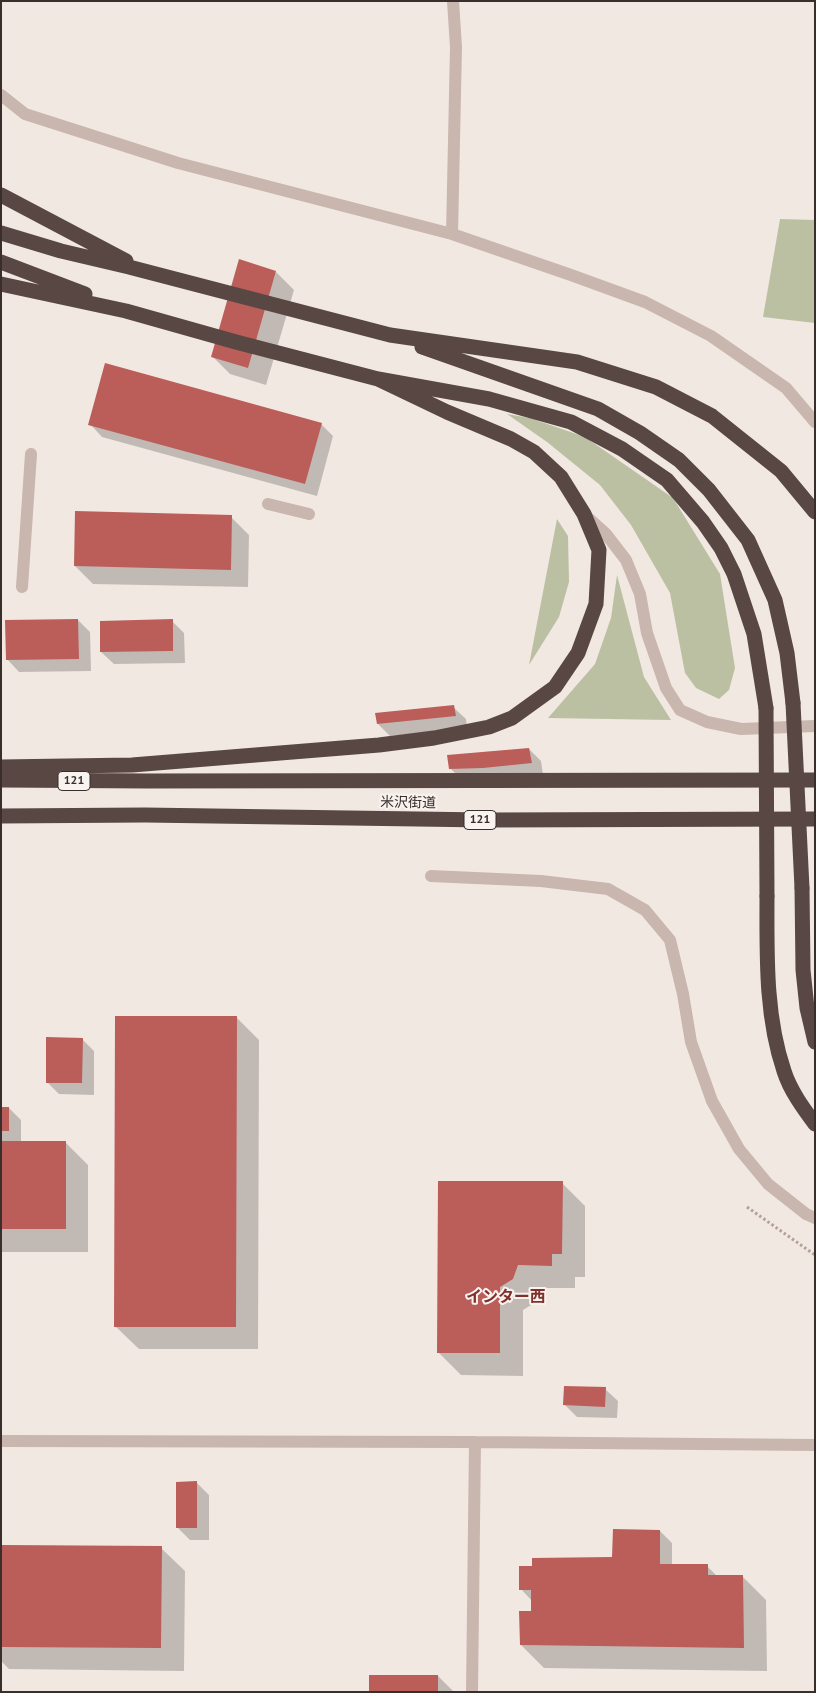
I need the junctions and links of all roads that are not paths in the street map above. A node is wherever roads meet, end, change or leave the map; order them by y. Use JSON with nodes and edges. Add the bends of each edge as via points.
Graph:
{"nodes":[{"id":1,"x":453,"y":1,"type":"edge"},
{"id":2,"x":1,"y":95,"type":"edge"},
{"id":3,"x":1,"y":195,"type":"edge"},
{"id":4,"x":1,"y":233,"type":"edge"},
{"id":5,"x":452,"y":234,"type":"junction"},
{"id":6,"x":1,"y":262,"type":"edge"},
{"id":7,"x":154,"y":275,"type":"junction"},
{"id":8,"x":1,"y":284,"type":"edge"},
{"id":9,"x":126,"y":310,"type":"junction"},
{"id":10,"x":390,"y":335,"type":"junction"},
{"id":11,"x":378,"y":379,"type":"junction"},
{"id":12,"x":815,"y":422,"type":"edge"},
{"id":13,"x":31,"y":454,"type":"dead end"},
{"id":14,"x":268,"y":504,"type":"dead end"},
{"id":15,"x":815,"y":512,"type":"edge"},
{"id":16,"x":309,"y":514,"type":"dead end"},
{"id":17,"x":584,"y":514,"type":"junction"},
{"id":18,"x":22,"y":587,"type":"dead end"},
{"id":19,"x":815,"y":726,"type":"edge"},
{"id":20,"x":1,"y":767,"type":"edge"},
{"id":21,"x":1,"y":780,"type":"edge"},
{"id":22,"x":815,"y":780,"type":"edge"},
{"id":23,"x":1,"y":816,"type":"edge"},
{"id":24,"x":815,"y":818,"type":"edge"},
{"id":25,"x":431,"y":876,"type":"dead end"},
{"id":26,"x":815,"y":1042,"type":"edge"},
{"id":27,"x":815,"y":1124,"type":"edge"},
{"id":28,"x":815,"y":1218,"type":"edge"},
{"id":29,"x":1,"y":1441,"type":"edge"},
{"id":30,"x":475,"y":1442,"type":"junction"},
{"id":31,"x":815,"y":1445,"type":"edge"},
{"id":32,"x":472,"y":1692,"type":"edge"}],
"edges":[{"from":1,"to":5,"type":"street","via":[[456,47]]},
{"from":2,"to":5,"type":"street","via":[[25,114],[178,163]]},
{"from":3,"to":7,"type":"highway"},
{"from":4,"to":7,"type":"highway"},
{"from":5,"to":12,"type":"street","via":[[645,302],[711,336],[786,388]]},
{"from":6,"to":9,"type":"highway"},
{"from":7,"to":10,"type":"highway"},
{"from":8,"to":9,"type":"highway"},
{"from":9,"to":11,"type":"highway"},
{"from":10,"to":15,"type":"highway","via":[[577,362],[656,387],[712,416],[781,471]]},
{"from":10,"to":26,"type":"highway","bridge":true,"via":[[598,409],[640,433],[679,460],[709,490],[748,540],[775,600],[787,653],[793,703],[803,970]]},
{"from":11,"to":17,"type":"highway","via":[[534,452],[561,477]]},
{"from":11,"to":27,"type":"highway","bridge":true,"via":[[489,399],[571,422],[622,449],[667,480],[721,548],[734,574],[754,634],[766,708],[767,958],[773,1026],[784,1072],[801,1106]]},
{"from":13,"to":18,"type":"street"},
{"from":14,"to":16,"type":"street"},
{"from":17,"to":19,"type":"street","via":[[606,534],[626,560],[640,594],[647,633],[666,688],[680,710],[707,722],[741,729]]},
{"from":17,"to":20,"type":"highway","via":[[599,550],[596,604],[578,652],[555,687],[512,718],[489,727],[379,745],[132,765]]},
{"from":21,"to":22,"type":"highway","name":"米沢街道","number":"121"},
{"from":23,"to":24,"type":"highway","name":"米沢街道","number":"121","via":[[485,820]]},
{"from":25,"to":28,"type":"street","via":[[541,881],[608,889],[645,910],[670,940],[692,1042],[712,1101],[739,1149],[768,1184]]},
{"from":29,"to":30,"type":"street"},
{"from":30,"to":31,"type":"street"},
{"from":30,"to":32,"type":"street"}]}
